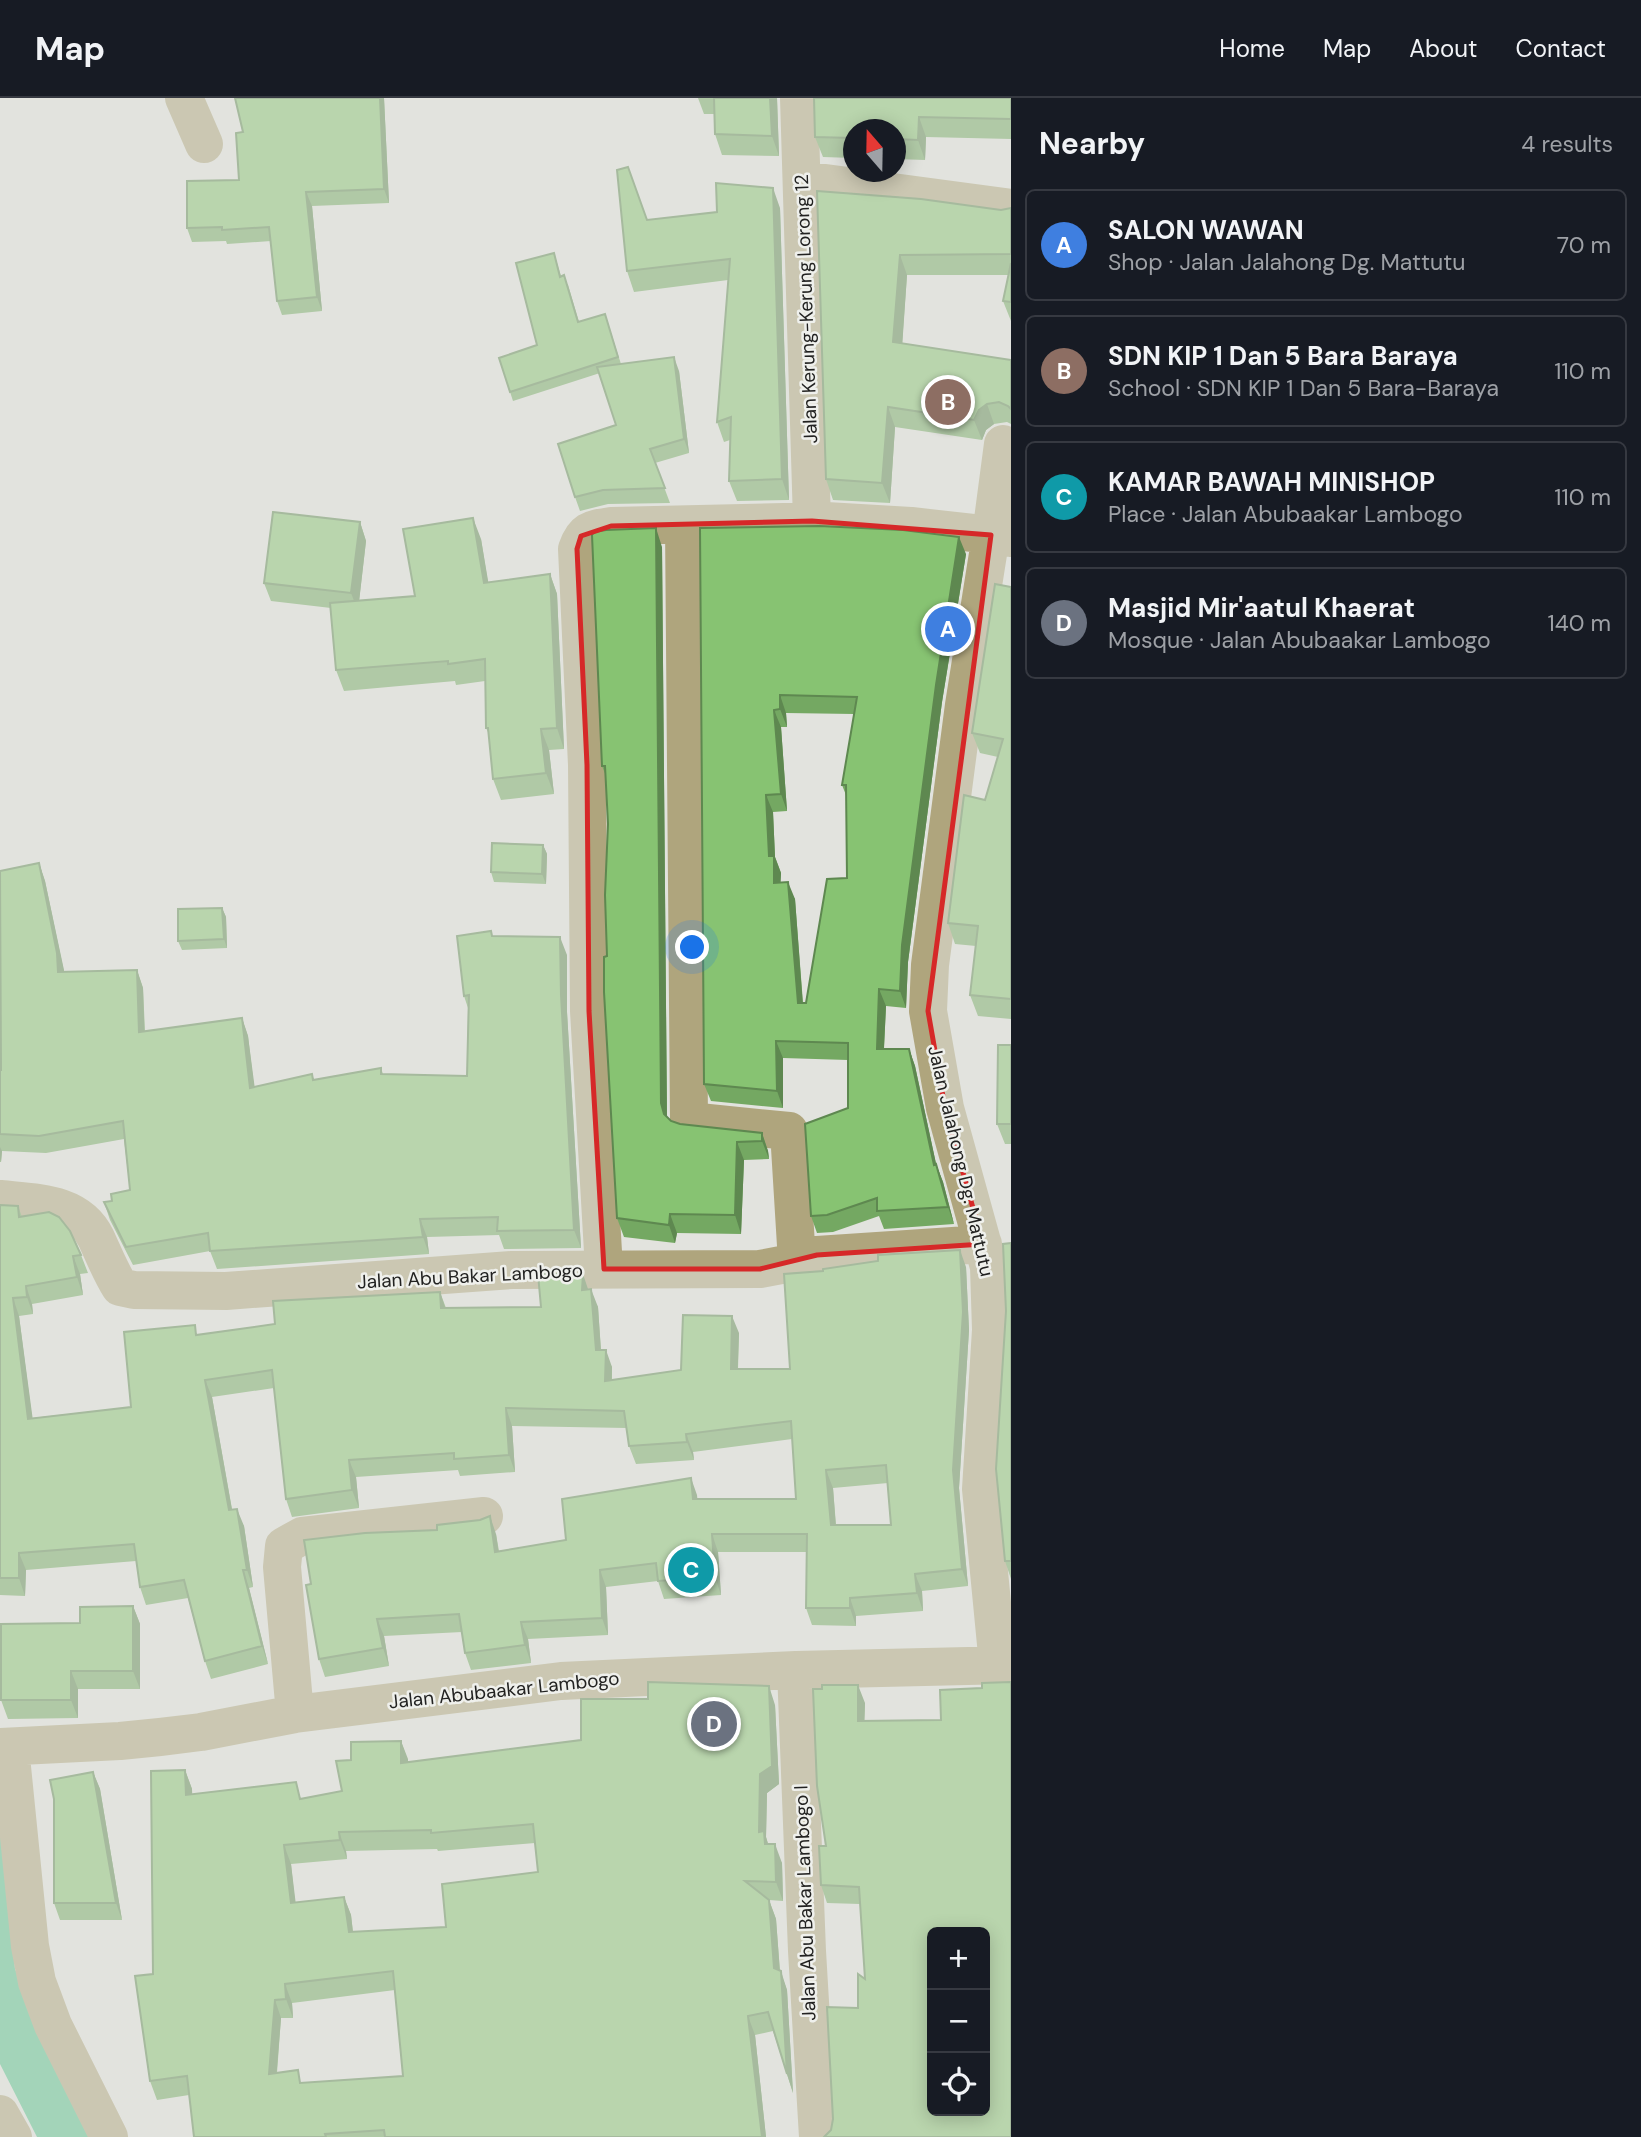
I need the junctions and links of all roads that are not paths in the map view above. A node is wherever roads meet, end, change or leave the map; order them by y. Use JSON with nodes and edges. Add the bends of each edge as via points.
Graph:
{"nodes":[{"id":1,"x":184,"y":98,"type":"edge"},
{"id":2,"x":799,"y":98,"type":"edge"},
{"id":3,"x":205,"y":144,"type":"dead end"},
{"id":4,"x":803,"y":180,"type":"junction"},
{"id":5,"x":1011,"y":208,"type":"edge"},
{"id":6,"x":1003,"y":444,"type":"dead end"},
{"id":7,"x":812,"y":521,"type":"junction"},
{"id":8,"x":684,"y":525,"type":"junction"},
{"id":9,"x":1001,"y":536,"type":"edge"},
{"id":10,"x":0,"y":1199,"type":"edge"},
{"id":11,"x":994,"y":1259,"type":"edge"},
{"id":12,"x":797,"y":1262,"type":"junction"},
{"id":13,"x":604,"y":1269,"type":"junction"},
{"id":14,"x":484,"y":1516,"type":"edge"},
{"id":15,"x":1004,"y":1665,"type":"edge"},
{"id":16,"x":796,"y":1670,"type":"junction"},
{"id":17,"x":295,"y":1714,"type":"junction"},
{"id":18,"x":5,"y":1747,"type":"edge"},
{"id":19,"x":0,"y":2114,"type":"edge"},
{"id":20,"x":13,"y":2137,"type":"edge"},
{"id":21,"x":109,"y":2137,"type":"edge"},
{"id":22,"x":818,"y":2137,"type":"edge"}],
"edges":[{"from":1,"to":3,"type":"street"},
{"from":2,"to":4,"type":"street","name":"Jalan Kerung-Kerung Lorong 12"},
{"from":4,"to":5,"type":"street"},
{"from":4,"to":7,"type":"street","name":"Jalan Kerung-Kerung Lorong 12"},
{"from":6,"to":9,"type":"street","name":"Jalan Jalahong Dg. Mattutu"},
{"from":7,"to":8,"type":"street"},
{"from":7,"to":9,"type":"street"},
{"from":8,"to":12,"type":"street","via":[[689,1121],[789,1130]]},
{"from":8,"to":13,"type":"street","via":[[593,528],[582,536],[577,549],[587,765],[589,1011]]},
{"from":9,"to":11,"type":"street","name":"Jalan Jalahong Dg. Mattutu","via":[[964,705],[928,1011],[945,1108]]},
{"from":10,"to":13,"type":"street","name":"Jalan Abu Bakar Lambogo","via":[[56,1205],[82,1219],[120,1287],[134,1290],[226,1292],[512,1270]]},
{"from":11,"to":12,"type":"street","name":"Jalan Abu Bakar Lambogo","via":[[817,1255]]},
{"from":11,"to":15,"type":"street","name":"Jalan Jalahong Dg. Mattutu","via":[[981,1489]]},
{"from":12,"to":13,"type":"street","name":"Jalan Abu Bakar Lambogo","via":[[760,1269]]},
{"from":14,"to":17,"type":"street","via":[[302,1535],[284,1546]]},
{"from":15,"to":16,"type":"street","name":"Jalan Abubaakar Lambogo"},
{"from":16,"to":17,"type":"street","name":"Jalan Abubaakar Lambogo","via":[[561,1681]]},
{"from":16,"to":22,"type":"street","name":"Jalan Abu Bakar Lambogo I"},
{"from":17,"to":18,"type":"street","name":"Jalan Abubaakar Lambogo","via":[[201,1732]]},
{"from":18,"to":21,"type":"street","via":[[37,1982],[53,2025]]},
{"from":19,"to":20,"type":"street"}]}
